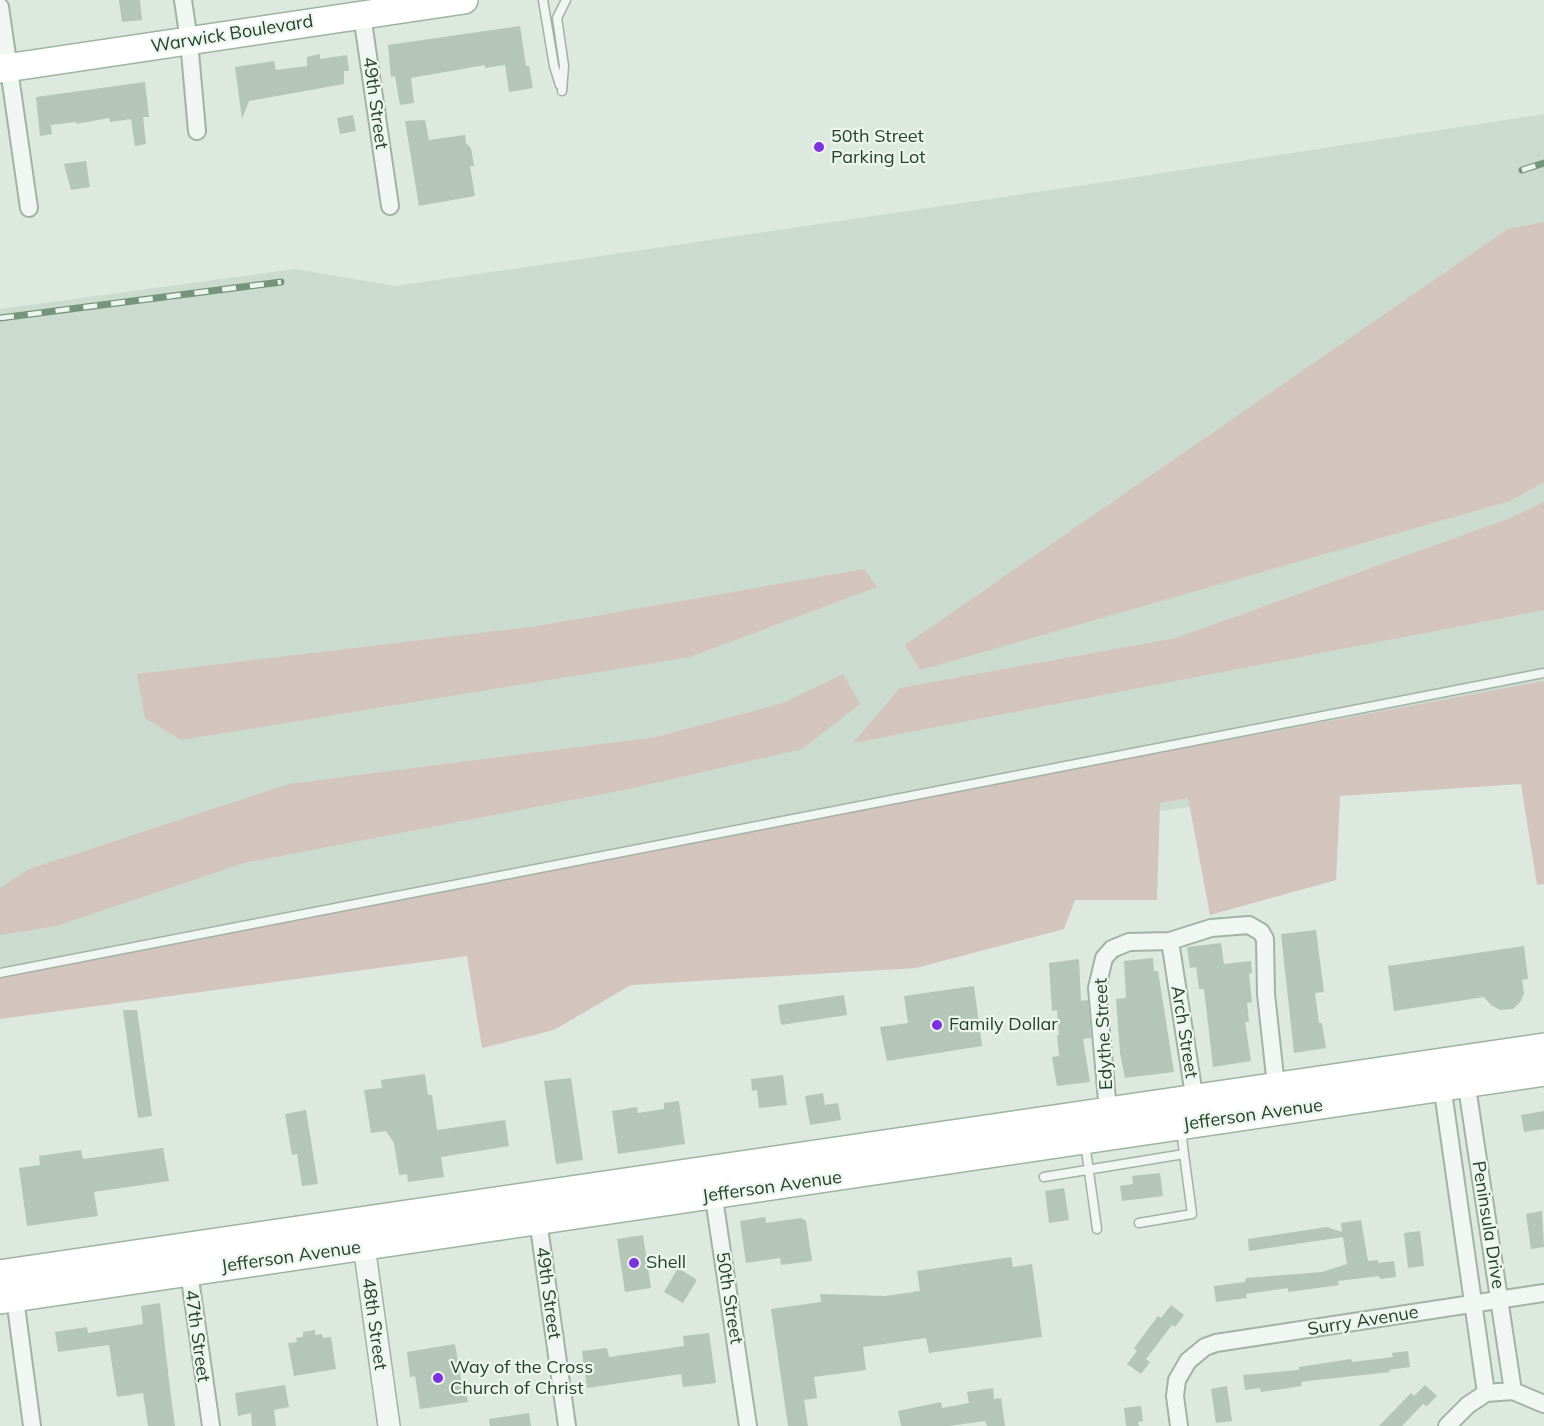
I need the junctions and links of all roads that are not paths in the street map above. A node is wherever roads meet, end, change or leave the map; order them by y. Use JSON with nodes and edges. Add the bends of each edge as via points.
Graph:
{"nodes":[{"id":1,"x":183,"y":0,"type":"edge"},
{"id":2,"x":464,"y":0,"type":"edge"},
{"id":3,"x":543,"y":0,"type":"edge"},
{"id":4,"x":566,"y":0,"type":"edge"},
{"id":5,"x":0,"y":7,"type":"edge"},
{"id":6,"x":361,"y":7,"type":"edge"},
{"id":7,"x":189,"y":41,"type":"junction"},
{"id":8,"x":5,"y":68,"type":"edge"},
{"id":9,"x":197,"y":131,"type":"dead end"},
{"id":10,"x":390,"y":206,"type":"dead end"},
{"id":11,"x":29,"y":208,"type":"dead end"},
{"id":12,"x":1544,"y":673,"type":"edge"},
{"id":13,"x":1170,"y":941,"type":"junction"},
{"id":14,"x":0,"y":973,"type":"edge"},
{"id":15,"x":1544,"y":1047,"type":"edge"},
{"id":16,"x":1544,"y":1072,"type":"edge"},
{"id":17,"x":1453,"y":1073,"type":"junction"},
{"id":18,"x":1276,"y":1086,"type":"junction"},
{"id":19,"x":1108,"y":1111,"type":"junction"},
{"id":20,"x":1191,"y":1116,"type":"junction"},
{"id":21,"x":1007,"y":1139,"type":"junction"},
{"id":22,"x":1085,"y":1139,"type":"junction"},
{"id":23,"x":1185,"y":1154,"type":"junction"},
{"id":24,"x":1087,"y":1170,"type":"junction"},
{"id":25,"x":1044,"y":1177,"type":"dead end"},
{"id":26,"x":712,"y":1182,"type":"junction"},
{"id":27,"x":536,"y":1208,"type":"junction"},
{"id":28,"x":1139,"y":1223,"type":"dead end"},
{"id":29,"x":1097,"y":1229,"type":"dead end"},
{"id":30,"x":362,"y":1234,"type":"junction"},
{"id":31,"x":187,"y":1260,"type":"junction"},
{"id":32,"x":7,"y":1286,"type":"edge"},
{"id":33,"x":1544,"y":1293,"type":"edge"},
{"id":34,"x":1500,"y":1299,"type":"junction"},
{"id":35,"x":1473,"y":1304,"type":"junction"},
{"id":36,"x":1513,"y":1391,"type":"junction"},
{"id":37,"x":1486,"y":1393,"type":"junction"},
{"id":38,"x":1544,"y":1404,"type":"edge"},
{"id":39,"x":32,"y":1426,"type":"edge"},
{"id":40,"x":211,"y":1426,"type":"edge"},
{"id":41,"x":389,"y":1426,"type":"edge"},
{"id":42,"x":567,"y":1426,"type":"edge"},
{"id":43,"x":748,"y":1426,"type":"edge"},
{"id":44,"x":1179,"y":1426,"type":"edge"},
{"id":45,"x":1447,"y":1426,"type":"edge"}],
"edges":[{"from":1,"to":7,"type":"street"},
{"from":2,"to":6,"type":"main road","name":"Warwick Boulevard"},
{"from":3,"to":4,"type":"lane","via":[[562,91],[564,66],[557,18]]},
{"from":5,"to":8,"type":"street"},
{"from":6,"to":7,"type":"main road","name":"Warwick Boulevard"},
{"from":6,"to":10,"type":"street","name":"49th Street"},
{"from":7,"to":8,"type":"main road","name":"Warwick Boulevard"},
{"from":7,"to":9,"type":"street"},
{"from":8,"to":11,"type":"street"},
{"from":12,"to":14,"type":"lane"},
{"from":13,"to":18,"type":"street","name":"Edythe Street","via":[[1211,928],[1249,925],[1262,932]]},
{"from":13,"to":19,"type":"street","name":"Edythe Street","via":[[1129,942],[1112,949],[1104,958],[1097,988]]},
{"from":13,"to":20,"type":"street","name":"Arch Street"},
{"from":15,"to":17,"type":"main road","name":"Jefferson Avenue"},
{"from":16,"to":17,"type":"main road","name":"Jefferson Avenue"},
{"from":17,"to":18,"type":"main road","name":"Jefferson Avenue"},
{"from":17,"to":20,"type":"main road","name":"Jefferson Avenue"},
{"from":17,"to":34,"type":"street","name":"Peninsula Drive"},
{"from":17,"to":35,"type":"street","name":"Peninsula Drive"},
{"from":18,"to":20,"type":"main road","name":"Jefferson Avenue"},
{"from":19,"to":20,"type":"main road","name":"Jefferson Avenue"},
{"from":19,"to":21,"type":"main road","name":"Jefferson Avenue"},
{"from":20,"to":22,"type":"main road","name":"Jefferson Avenue"},
{"from":20,"to":23,"type":"lane"},
{"from":21,"to":22,"type":"main road","name":"Jefferson Avenue"},
{"from":21,"to":26,"type":"main road","name":"Jefferson Avenue"},
{"from":22,"to":24,"type":"lane"},
{"from":23,"to":24,"type":"lane"},
{"from":23,"to":28,"type":"lane","via":[[1191,1214]]},
{"from":24,"to":25,"type":"lane"},
{"from":24,"to":29,"type":"lane"},
{"from":26,"to":27,"type":"main road","name":"Jefferson Avenue"},
{"from":26,"to":43,"type":"street","name":"50th Street"},
{"from":27,"to":30,"type":"main road","name":"Jefferson Avenue"},
{"from":27,"to":42,"type":"street","name":"49th Street"},
{"from":30,"to":31,"type":"main road","name":"Jefferson Avenue"},
{"from":30,"to":41,"type":"street","name":"48th Street"},
{"from":31,"to":32,"type":"main road","name":"Jefferson Avenue"},
{"from":31,"to":40,"type":"street","name":"47th Street"},
{"from":32,"to":39,"type":"street"},
{"from":33,"to":34,"type":"street","name":"Surry Avenue"},
{"from":34,"to":35,"type":"street","name":"Surry Avenue"},
{"from":34,"to":36,"type":"street","name":"Peninsula Drive"},
{"from":35,"to":37,"type":"street","name":"Peninsula Drive"},
{"from":35,"to":44,"type":"street","name":"Surry Avenue","via":[[1205,1347],[1188,1361],[1177,1380]]},
{"from":36,"to":37,"type":"street"},
{"from":36,"to":38,"type":"street"},
{"from":37,"to":45,"type":"street"}]}
